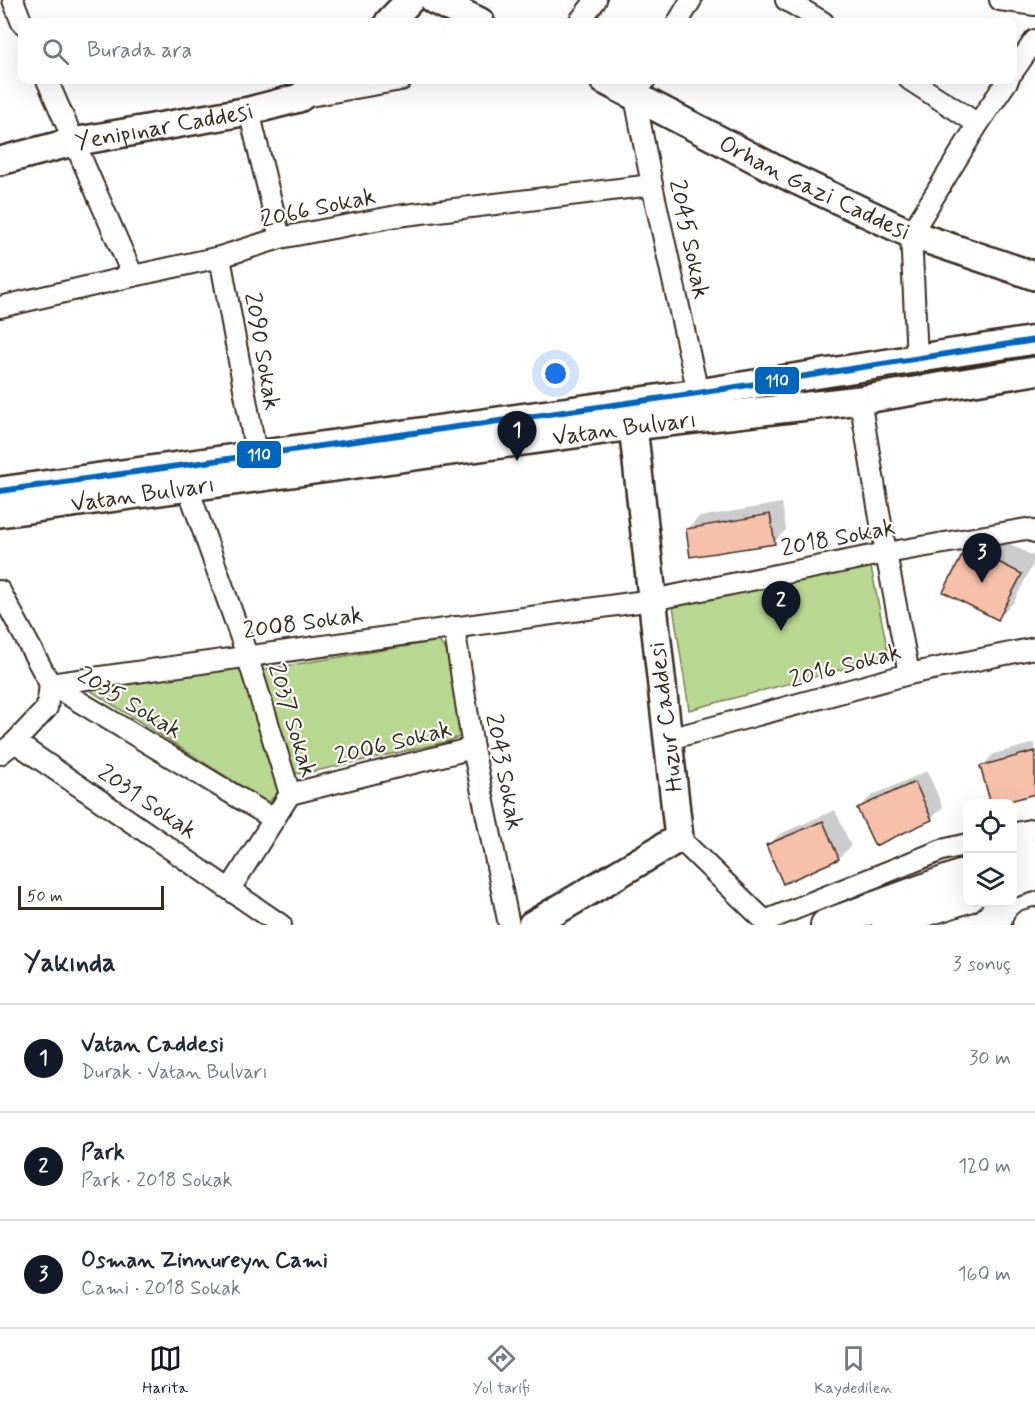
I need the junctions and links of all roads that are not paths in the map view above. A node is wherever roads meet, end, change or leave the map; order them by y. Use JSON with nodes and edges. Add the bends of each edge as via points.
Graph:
{"nodes":[{"id":1,"x":12,"y":0,"type":"edge"},
{"id":2,"x":410,"y":0,"type":"edge"},
{"id":3,"x":434,"y":0,"type":"edge"},
{"id":4,"x":596,"y":0,"type":"edge"},
{"id":5,"x":691,"y":0,"type":"edge"},
{"id":6,"x":786,"y":0,"type":"edge"},
{"id":7,"x":1000,"y":0,"type":"edge"},
{"id":8,"x":1035,"y":5,"type":"edge"},
{"id":9,"x":20,"y":18,"type":"edge"},
{"id":10,"x":393,"y":18,"type":"edge"},
{"id":11,"x":472,"y":18,"type":"edge"},
{"id":12,"x":582,"y":18,"type":"edge"},
{"id":13,"x":680,"y":18,"type":"edge"},
{"id":14,"x":816,"y":18,"type":"edge"},
{"id":15,"x":1035,"y":40,"type":"edge"},
{"id":16,"x":1017,"y":66,"type":"edge"},
{"id":17,"x":49,"y":84,"type":"edge"},
{"id":18,"x":317,"y":84,"type":"edge"},
{"id":19,"x":378,"y":84,"type":"edge"},
{"id":20,"x":622,"y":84,"type":"edge"},
{"id":21,"x":916,"y":84,"type":"edge"},
{"id":22,"x":1005,"y":84,"type":"edge"},
{"id":23,"x":640,"y":88,"type":"edge"},
{"id":24,"x":298,"y":98,"type":"junction"},
{"id":25,"x":249,"y":111,"type":"junction"},
{"id":26,"x":978,"y":124,"type":"junction"},
{"id":27,"x":73,"y":142,"type":"junction"},
{"id":28,"x":0,"y":162,"type":"edge"},
{"id":29,"x":652,"y":185,"type":"junction"},
{"id":30,"x":911,"y":234,"type":"junction"},
{"id":31,"x":280,"y":238,"type":"junction"},
{"id":32,"x":220,"y":257,"type":"junction"},
{"id":33,"x":133,"y":276,"type":"junction"},
{"id":34,"x":1035,"y":276,"type":"edge"},
{"id":35,"x":0,"y":307,"type":"edge"},
{"id":36,"x":1035,"y":339,"type":"edge"},
{"id":37,"x":917,"y":358,"type":"junction"},
{"id":38,"x":1035,"y":371,"type":"edge"},
{"id":39,"x":698,"y":393,"type":"junction"},
{"id":40,"x":860,"y":400,"type":"junction"},
{"id":41,"x":633,"y":426,"type":"junction"},
{"id":42,"x":256,"y":454,"type":"junction"},
{"id":43,"x":188,"y":488,"type":"junction"},
{"id":44,"x":0,"y":490,"type":"edge"},
{"id":45,"x":0,"y":513,"type":"edge"},
{"id":46,"x":1035,"y":532,"type":"edge"},
{"id":47,"x":886,"y":553,"type":"junction"},
{"id":48,"x":0,"y":591,"type":"edge"},
{"id":49,"x":652,"y":600,"type":"junction"},
{"id":50,"x":454,"y":627,"type":"junction"},
{"id":51,"x":1035,"y":648,"type":"edge"},
{"id":52,"x":247,"y":655,"type":"junction"},
{"id":53,"x":909,"y":674,"type":"junction"},
{"id":54,"x":50,"y":684,"type":"junction"},
{"id":55,"x":669,"y":739,"type":"junction"},
{"id":56,"x":7,"y":748,"type":"edge"},
{"id":57,"x":473,"y":748,"type":"junction"},
{"id":58,"x":290,"y":794,"type":"junction"},
{"id":59,"x":274,"y":819,"type":"junction"},
{"id":60,"x":1035,"y":829,"type":"edge"},
{"id":61,"x":1017,"y":833,"type":"edge"},
{"id":62,"x":679,"y":838,"type":"junction"},
{"id":63,"x":963,"y":845,"type":"edge"},
{"id":64,"x":1035,"y":854,"type":"edge"},
{"id":65,"x":1017,"y":857,"type":"edge"},
{"id":66,"x":963,"y":875,"type":"edge"},
{"id":67,"x":1035,"y":875,"type":"edge"},
{"id":68,"x":1017,"y":880,"type":"edge"},
{"id":69,"x":230,"y":889,"type":"junction"},
{"id":70,"x":963,"y":899,"type":"edge"},
{"id":71,"x":252,"y":904,"type":"junction"},
{"id":72,"x":1035,"y":923,"type":"edge"},
{"id":73,"x":266,"y":925,"type":"edge"},
{"id":74,"x":281,"y":925,"type":"edge"},
{"id":75,"x":509,"y":925,"type":"edge"},
{"id":76,"x":532,"y":925,"type":"edge"},
{"id":77,"x":826,"y":925,"type":"edge"},
{"id":78,"x":887,"y":925,"type":"edge"},
{"id":79,"x":1028,"y":925,"type":"edge"}],
"edges":[{"from":1,"to":9,"type":"street"},
{"from":2,"to":10,"type":"main road"},
{"from":3,"to":11,"type":"main road"},
{"from":4,"to":12,"type":"street"},
{"from":5,"to":13,"type":"street"},
{"from":6,"to":14,"type":"street"},
{"from":7,"to":8,"type":"street"},
{"from":15,"to":16,"type":"street"},
{"from":17,"to":27,"type":"street"},
{"from":18,"to":24,"type":"main road","name":"Yenipınar Caddesi"},
{"from":19,"to":24,"type":"street"},
{"from":20,"to":23,"type":"main road","name":"Orhan Gazi Caddesi"},
{"from":21,"to":26,"type":"street"},
{"from":22,"to":26,"type":"street"},
{"from":23,"to":29,"type":"street","name":"2045 Sokak"},
{"from":23,"to":30,"type":"main road","name":"Orhan Gazi Caddesi","via":[[792,178]]},
{"from":24,"to":25,"type":"main road","name":"Yenipınar Caddesi"},
{"from":25,"to":27,"type":"main road","name":"Yenipınar Caddesi"},
{"from":25,"to":31,"type":"street"},
{"from":26,"to":30,"type":"street"},
{"from":27,"to":28,"type":"main road","name":"Yenipınar Caddesi"},
{"from":27,"to":33,"type":"street"},
{"from":29,"to":31,"type":"street","name":"2066 Sokak","via":[[397,216]]},
{"from":29,"to":39,"type":"street","name":"2045 Sokak"},
{"from":30,"to":34,"type":"main road","name":"Orhan Gazi Caddesi"},
{"from":30,"to":37,"type":"street"},
{"from":31,"to":32,"type":"street","name":"2066 Sokak"},
{"from":32,"to":33,"type":"street","name":"2066 Sokak"},
{"from":32,"to":42,"type":"street","name":"2090 Sokak"},
{"from":33,"to":35,"type":"street","name":"2066 Sokak"},
{"from":36,"to":37,"type":"main road","name":"Vatan Bulvarı"},
{"from":37,"to":39,"type":"main road","name":"Vatan Bulvarı"},
{"from":38,"to":40,"type":"main road","name":"Vatan Bulvarı"},
{"from":39,"to":42,"type":"main road","name":"Vatan Bulvarı"},
{"from":40,"to":41,"type":"main road","name":"Vatan Bulvarı"},
{"from":40,"to":47,"type":"street"},
{"from":41,"to":43,"type":"main road","name":"Vatan Bulvarı"},
{"from":41,"to":49,"type":"main road","name":"Huzur Caddesi"},
{"from":42,"to":44,"type":"main road","name":"Vatan Bulvarı"},
{"from":43,"to":45,"type":"main road","name":"Vatan Bulvarı"},
{"from":43,"to":52,"type":"street","name":"2037 Sokak"},
{"from":46,"to":47,"type":"street","name":"2018 Sokak","via":[[1026,529]]},
{"from":47,"to":49,"type":"street","name":"2018 Sokak"},
{"from":47,"to":53,"type":"street"},
{"from":48,"to":54,"type":"street","name":"2035 Sokak"},
{"from":49,"to":50,"type":"street","name":"2008 Sokak"},
{"from":49,"to":55,"type":"main road","name":"Huzur Caddesi"},
{"from":50,"to":52,"type":"street","name":"2008 Sokak"},
{"from":50,"to":57,"type":"street","name":"2043 Sokak"},
{"from":51,"to":53,"type":"street","name":"2016 Sokak"},
{"from":52,"to":54,"type":"street","name":"2008 Sokak"},
{"from":52,"to":58,"type":"street","name":"2037 Sokak"},
{"from":53,"to":55,"type":"street","name":"2016 Sokak"},
{"from":54,"to":56,"type":"street","via":[[47,708]]},
{"from":54,"to":59,"type":"street","name":"2035 Sokak"},
{"from":55,"to":62,"type":"main road","name":"Huzur Caddesi"},
{"from":56,"to":69,"type":"street","name":"2031 Sokak"},
{"from":57,"to":58,"type":"street","name":"2006 Sokak"},
{"from":57,"to":75,"type":"street","name":"2043 Sokak"},
{"from":58,"to":59,"type":"street","name":"2037 Sokak"},
{"from":59,"to":69,"type":"street","name":"2037 Sokak"},
{"from":60,"to":61,"type":"street"},
{"from":62,"to":63,"type":"street","via":[[765,921],[942,849]]},
{"from":62,"to":76,"type":"main road"},
{"from":64,"to":65,"type":"main road"},
{"from":66,"to":77,"type":"main road"},
{"from":67,"to":68,"type":"main road"},
{"from":69,"to":71,"type":"street","name":"2031 Sokak"},
{"from":70,"to":78,"type":"main road"},
{"from":71,"to":73,"type":"street"},
{"from":71,"to":74,"type":"street","name":"2031 Sokak"},
{"from":72,"to":79,"type":"main road"}]}
